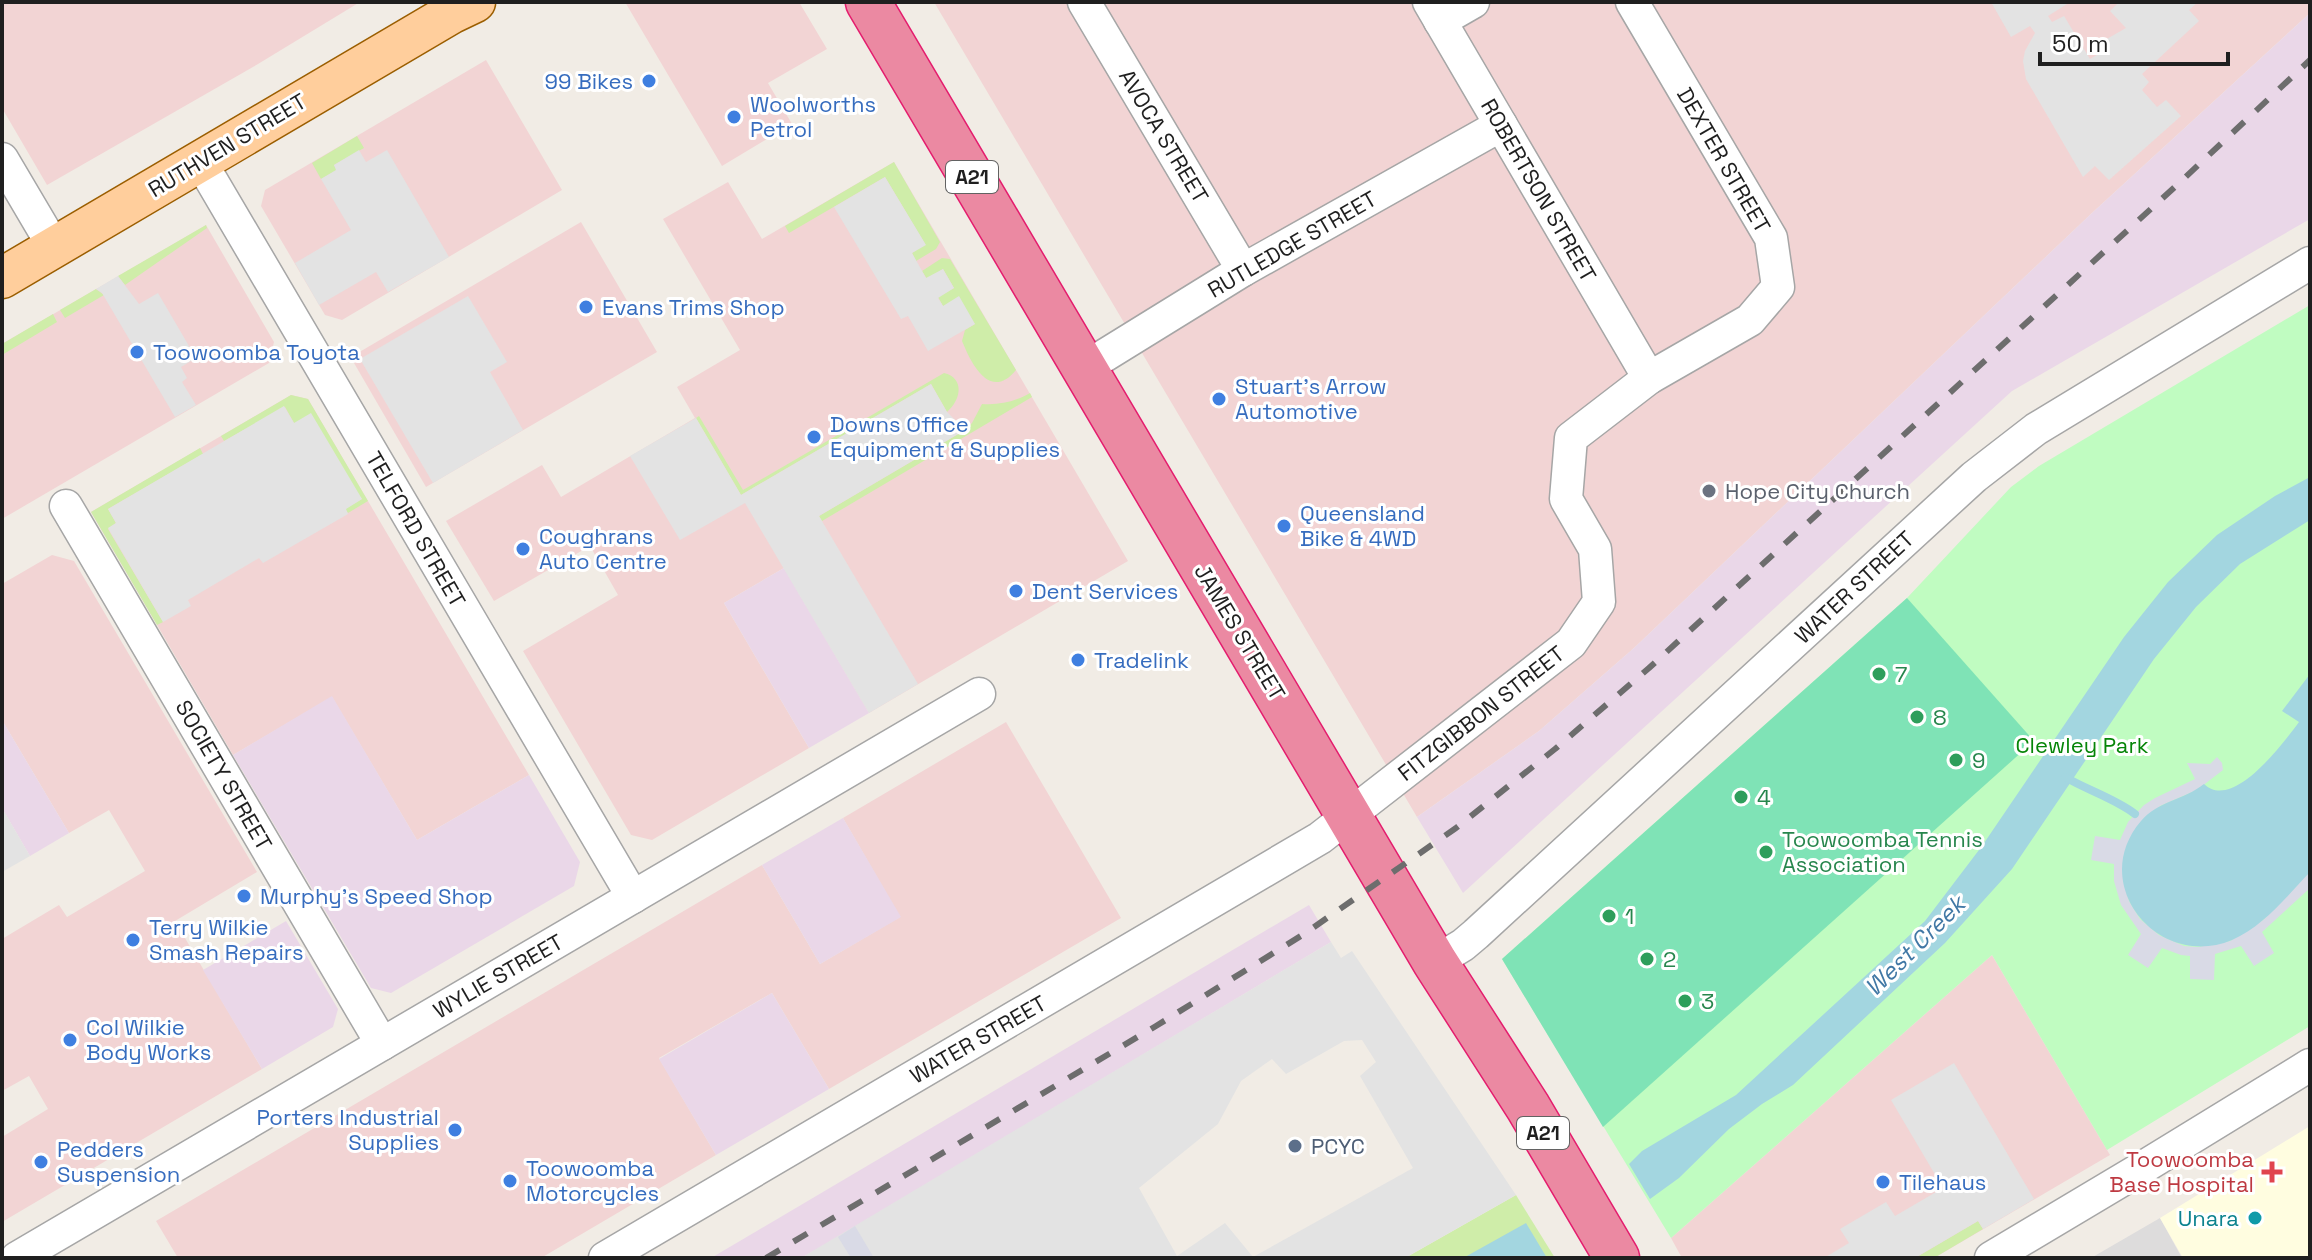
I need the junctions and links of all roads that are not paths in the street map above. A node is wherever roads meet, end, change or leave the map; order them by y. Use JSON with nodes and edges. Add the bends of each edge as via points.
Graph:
{"nodes":[{"id":1,"x":868,"y":2,"type":"edge"},
{"id":2,"x":1084,"y":2,"type":"edge"},
{"id":3,"x":1473,"y":2,"type":"edge"},
{"id":4,"x":1632,"y":2,"type":"edge"},
{"id":5,"x":459,"y":5,"type":"edge"},
{"id":6,"x":1435,"y":12,"type":"edge"},
{"id":7,"x":1501,"y":125,"type":"junction"},
{"id":8,"x":2,"y":159,"type":"edge"},
{"id":9,"x":200,"y":161,"type":"junction"},
{"id":10,"x":54,"y":247,"type":"junction"},
{"id":11,"x":2310,"y":263,"type":"edge"},
{"id":12,"x":1243,"y":270,"type":"junction"},
{"id":13,"x":2,"y":278,"type":"edge"},
{"id":14,"x":1750,"y":320,"type":"joint"},
{"id":15,"x":1086,"y":367,"type":"junction"},
{"id":16,"x":1649,"y":378,"type":"junction"},
{"id":17,"x":66,"y":506,"type":"dead end"},
{"id":18,"x":979,"y":694,"type":"dead end"},
{"id":19,"x":1349,"y":816,"type":"junction"},
{"id":20,"x":633,"y":897,"type":"junction"},
{"id":21,"x":1435,"y":962,"type":"junction"},
{"id":22,"x":382,"y":1044,"type":"junction"},
{"id":23,"x":2310,"y":1065,"type":"edge"},
{"id":24,"x":17,"y":1258,"type":"edge"},
{"id":25,"x":605,"y":1258,"type":"edge"},
{"id":26,"x":1617,"y":1258,"type":"edge"},
{"id":27,"x":1991,"y":1258,"type":"edge"}],
"edges":[{"from":1,"to":15,"type":"highway","name":"JAMES STREET","number":"A21"},
{"from":2,"to":12,"type":"street","name":"AVOCA STREET"},
{"from":3,"to":6,"type":"street"},
{"from":4,"to":14,"type":"street","name":"DEXTER STREET","via":[[1771,238],[1778,287]]},
{"from":5,"to":9,"type":"main road","name":"RUTHVEN STREET"},
{"from":6,"to":7,"type":"street","name":"ROBERTSON STREET"},
{"from":7,"to":12,"type":"street","name":"RUTLEDGE STREET"},
{"from":7,"to":16,"type":"street","name":"ROBERTSON STREET"},
{"from":8,"to":10,"type":"street"},
{"from":9,"to":10,"type":"main road","name":"RUTHVEN STREET"},
{"from":9,"to":20,"type":"street","name":"TELFORD STREET"},
{"from":10,"to":13,"type":"main road","name":"RUTHVEN STREET"},
{"from":11,"to":21,"type":"street","name":"WATER STREET","via":[[2036,429],[1974,477],[1476,934]]},
{"from":12,"to":15,"type":"street","name":"RUTLEDGE STREET"},
{"from":14,"to":16,"type":"street","name":"FITZGIBBON STREET"},
{"from":15,"to":19,"type":"highway","name":"JAMES STREET","number":"A21"},
{"from":16,"to":19,"type":"street","name":"FITZGIBBON STREET","via":[[1571,438],[1566,499],[1595,549],[1599,602],[1571,643]]},
{"from":17,"to":22,"type":"street","name":"SOCIETY STREET"},
{"from":18,"to":20,"type":"street","name":"WYLIE STREET"},
{"from":19,"to":21,"type":"highway","name":"JAMES STREET","number":"A21"},
{"from":19,"to":25,"type":"street","name":"WATER STREET","via":[[1320,838]]},
{"from":20,"to":22,"type":"street","name":"WYLIE STREET"},
{"from":21,"to":26,"type":"highway","name":"JAMES STREET","number":"A21"},
{"from":22,"to":24,"type":"street","name":"WYLIE STREET"},
{"from":23,"to":27,"type":"street"}]}
